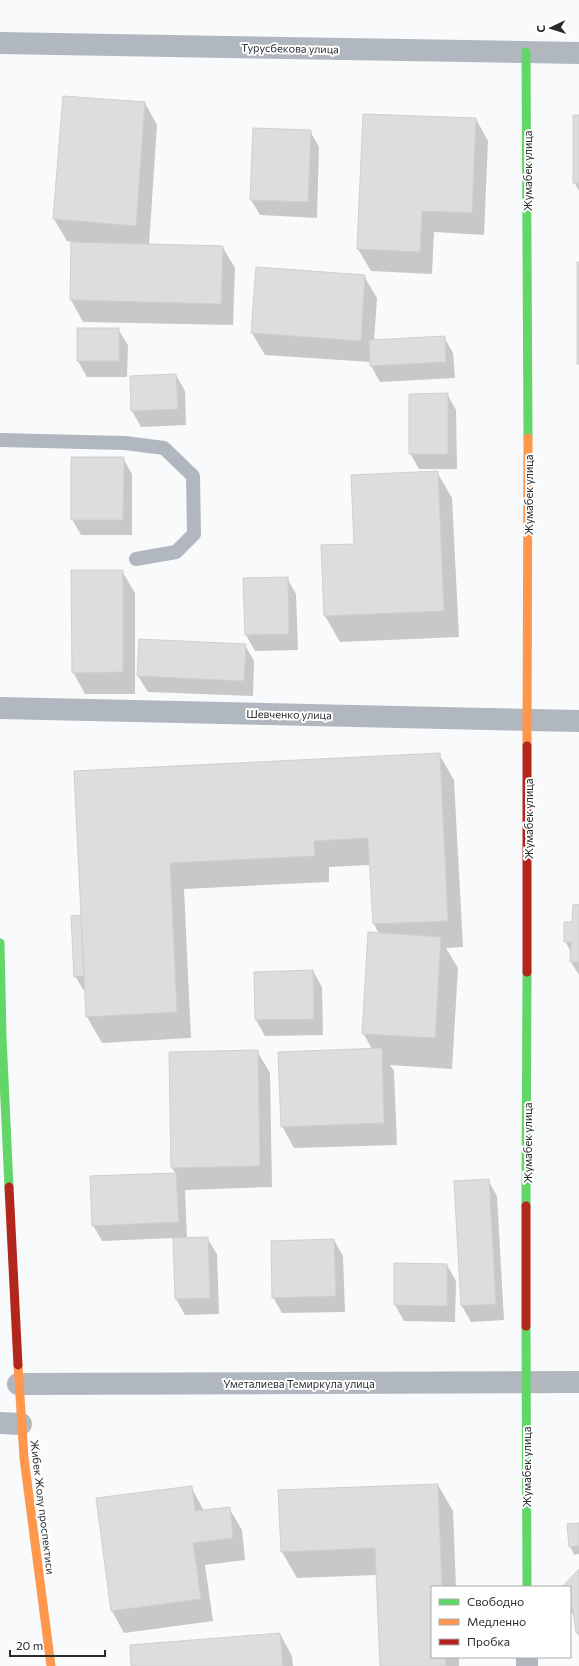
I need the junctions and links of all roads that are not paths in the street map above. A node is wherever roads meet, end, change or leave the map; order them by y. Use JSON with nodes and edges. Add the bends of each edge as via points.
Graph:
{"nodes":[{"id":1,"x":0,"y":43,"type":"edge"},
{"id":2,"x":526,"y":52,"type":"junction"},
{"id":3,"x":579,"y":53,"type":"edge"},
{"id":4,"x":0,"y":440,"type":"edge"},
{"id":5,"x":136,"y":559,"type":"dead end"},
{"id":6,"x":0,"y":708,"type":"edge"},
{"id":7,"x":528,"y":720,"type":"junction"},
{"id":8,"x":579,"y":721,"type":"edge"},
{"id":9,"x":0,"y":943,"type":"edge"},
{"id":10,"x":1,"y":1037,"type":"edge"},
{"id":11,"x":526,"y":1382,"type":"junction"},
{"id":12,"x":579,"y":1382,"type":"edge"},
{"id":13,"x":18,"y":1384,"type":"junction"},
{"id":14,"x":10,"y":1424,"type":"edge"},
{"id":15,"x":527,"y":1586,"type":"edge"},
{"id":16,"x":51,"y":1666,"type":"edge"}],
"edges":[{"from":1,"to":2,"type":"street","name":"Турусбекова улица"},
{"from":2,"to":3,"type":"street","name":"Турусбекова улица"},
{"from":2,"to":7,"type":"street","name":"Жумабек улица"},
{"from":4,"to":5,"type":"lane","via":[[125,443],[164,448],[193,476],[194,534],[176,552]]},
{"from":6,"to":7,"type":"street","name":"Шевченко улица"},
{"from":7,"to":8,"type":"street","name":"Шевченко улица"},
{"from":7,"to":11,"type":"street","name":"Жумабек улица"},
{"from":9,"to":10,"type":"street","name":"Жибек Жолу проспектиси"},
{"from":10,"to":13,"type":"street","name":"Жибек Жолу проспектиси"},
{"from":11,"to":12,"type":"street","name":"Уметалиева Темиркула улица"},
{"from":11,"to":13,"type":"street","name":"Уметалиева Темиркула улица"},
{"from":11,"to":15,"type":"street","name":"Жумабек улица"},
{"from":13,"to":14,"type":"street","name":"Жибек Жолу проспектиси"},
{"from":14,"to":16,"type":"street","name":"Жибек Жолу проспектиси","via":[[24,1458]]}]}
